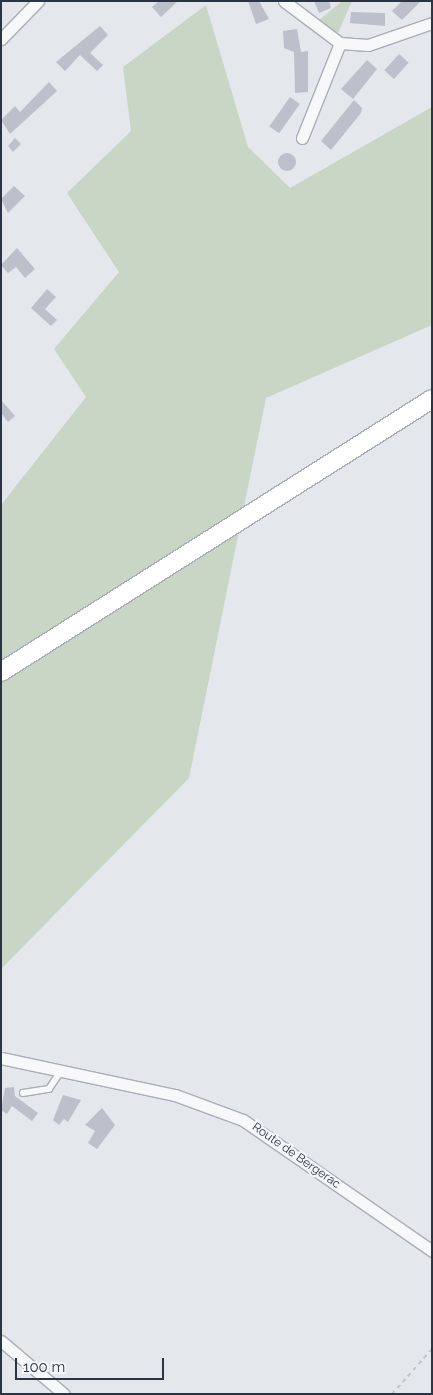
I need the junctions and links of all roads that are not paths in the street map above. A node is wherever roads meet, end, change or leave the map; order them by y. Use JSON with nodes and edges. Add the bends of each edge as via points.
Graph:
{"nodes":[{"id":1,"x":38,"y":1,"type":"edge"},
{"id":2,"x":284,"y":1,"type":"edge"},
{"id":3,"x":432,"y":23,"type":"edge"},
{"id":4,"x":1,"y":39,"type":"edge"},
{"id":5,"x":340,"y":43,"type":"junction"},
{"id":6,"x":302,"y":138,"type":"dead end"},
{"id":7,"x":432,"y":400,"type":"edge"},
{"id":8,"x":1,"y":672,"type":"edge"},
{"id":9,"x":1,"y":1058,"type":"edge"},
{"id":10,"x":62,"y":1070,"type":"junction"},
{"id":11,"x":23,"y":1093,"type":"dead end"},
{"id":12,"x":432,"y":1251,"type":"edge"},
{"id":13,"x":1,"y":1341,"type":"edge"},
{"id":14,"x":64,"y":1394,"type":"edge"}],
"edges":[{"from":1,"to":4,"type":"street"},
{"from":2,"to":5,"type":"street"},
{"from":3,"to":5,"type":"street","via":[[368,45]]},
{"from":5,"to":6,"type":"street"},
{"from":7,"to":8,"type":"main road"},
{"from":9,"to":10,"type":"street","name":"Route de Bergerac"},
{"from":10,"to":11,"type":"lane","via":[[49,1089]]},
{"from":10,"to":12,"type":"street","name":"Route de Bergerac","via":[[175,1094],[243,1120]]},
{"from":13,"to":14,"type":"street"}]}
